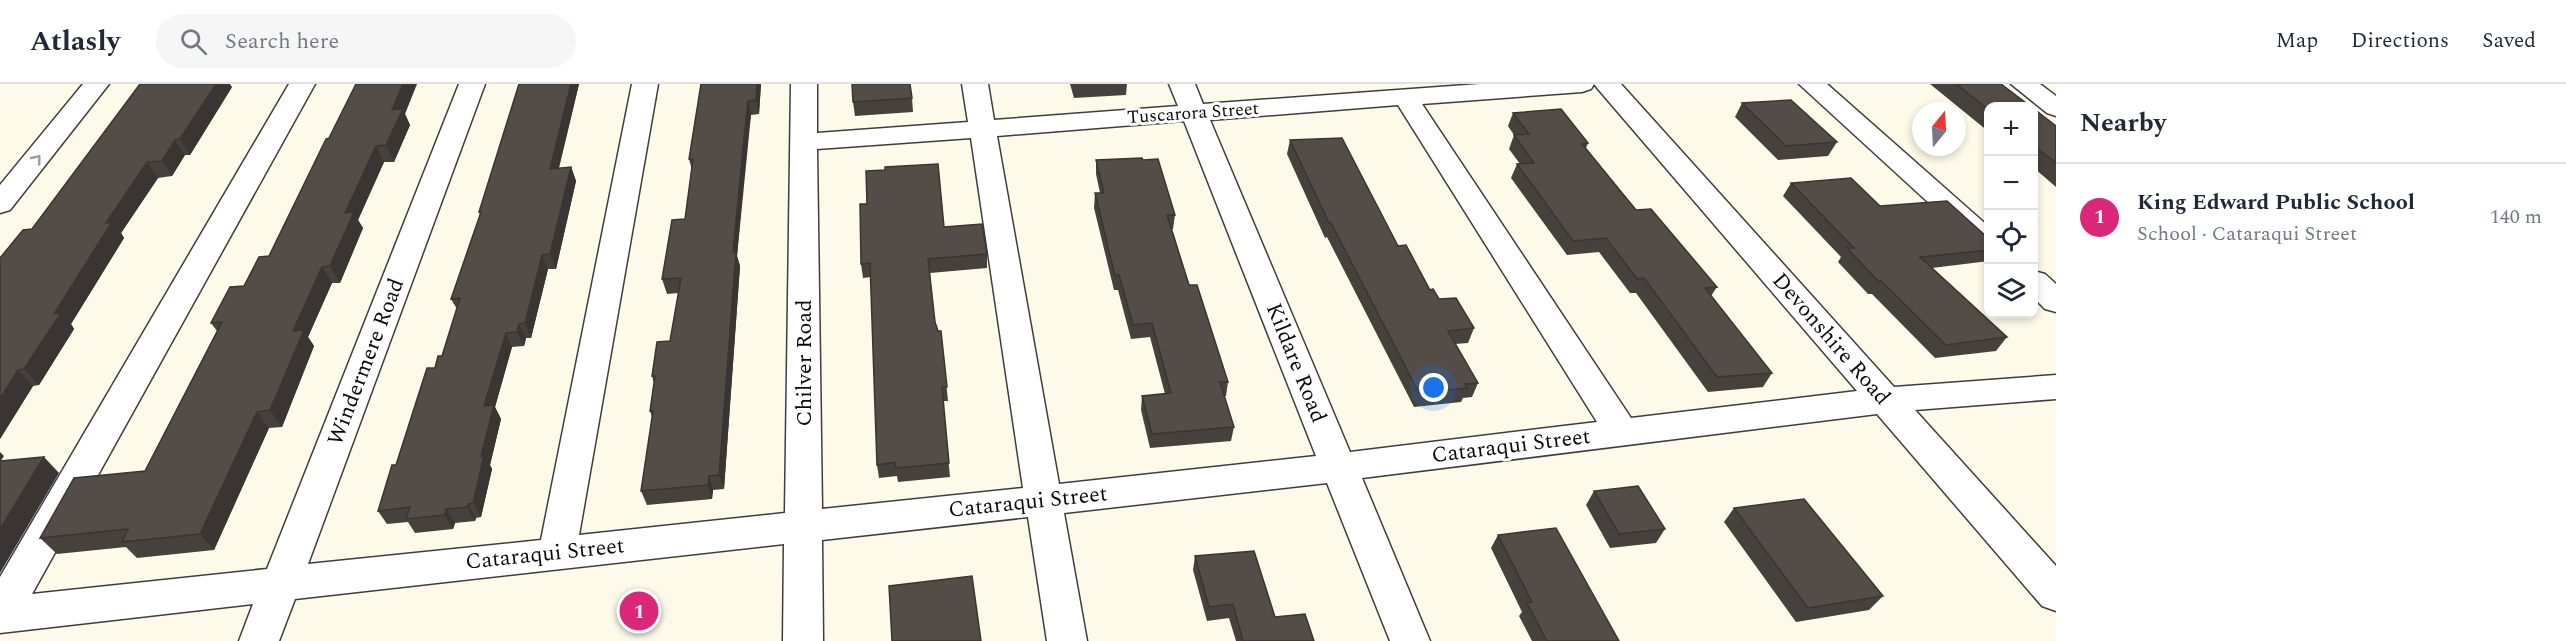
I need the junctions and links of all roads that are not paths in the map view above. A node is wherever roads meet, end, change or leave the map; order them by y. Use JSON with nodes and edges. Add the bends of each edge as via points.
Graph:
{"nodes":[{"id":1,"x":96,"y":84,"type":"edge"},
{"id":2,"x":302,"y":84,"type":"edge"},
{"id":3,"x":472,"y":84,"type":"edge"},
{"id":4,"x":645,"y":84,"type":"edge"},
{"id":5,"x":804,"y":84,"type":"edge"},
{"id":6,"x":975,"y":84,"type":"edge"},
{"id":7,"x":1582,"y":84,"type":"edge"},
{"id":8,"x":1607,"y":84,"type":"edge"},
{"id":9,"x":1812,"y":84,"type":"edge"},
{"id":10,"x":2024,"y":84,"type":"edge"},
{"id":11,"x":1405,"y":97,"type":"junction"},
{"id":12,"x":1188,"y":98,"type":"edge"},
{"id":13,"x":2056,"y":108,"type":"edge"},
{"id":14,"x":982,"y":129,"type":"junction"},
{"id":15,"x":804,"y":142,"type":"junction"},
{"id":16,"x":0,"y":204,"type":"edge"},
{"id":17,"x":1984,"y":237,"type":"edge"},
{"id":18,"x":2038,"y":285,"type":"edge"},
{"id":19,"x":2056,"y":301,"type":"edge"},
{"id":20,"x":2056,"y":387,"type":"edge"},
{"id":21,"x":1885,"y":400,"type":"junction"},
{"id":22,"x":1622,"y":432,"type":"junction"},
{"id":23,"x":1339,"y":468,"type":"junction"},
{"id":24,"x":1043,"y":500,"type":"junction"},
{"id":25,"x":804,"y":526,"type":"junction"},
{"id":26,"x":558,"y":553,"type":"junction"},
{"id":27,"x":282,"y":583,"type":"junction"},
{"id":28,"x":2056,"y":594,"type":"edge"},
{"id":29,"x":0,"y":614,"type":"edge"},
{"id":30,"x":259,"y":641,"type":"edge"},
{"id":31,"x":804,"y":641,"type":"edge"},
{"id":32,"x":1067,"y":641,"type":"edge"},
{"id":33,"x":1410,"y":641,"type":"edge"}],
"edges":[{"from":16,"to":1,"type":"street","one_way":true},
{"from":2,"to":29,"type":"street"},
{"from":3,"to":27,"type":"street","name":"Windermere Road"},
{"from":4,"to":26,"type":"street"},
{"from":5,"to":15,"type":"street","name":"Chilver Road"},
{"from":6,"to":14,"type":"street"},
{"from":7,"to":11,"type":"street","name":"Tuscarora Street"},
{"from":8,"to":21,"type":"street","name":"Devonshire Road"},
{"from":9,"to":17,"type":"street"},
{"from":10,"to":13,"type":"street"},
{"from":11,"to":12,"type":"street","name":"Tuscarora Street"},
{"from":11,"to":22,"type":"street"},
{"from":12,"to":14,"type":"street","name":"Tuscarora Street"},
{"from":12,"to":23,"type":"street","name":"Kildare Road"},
{"from":14,"to":15,"type":"street","name":"Tuscarora Street"},
{"from":14,"to":24,"type":"street"},
{"from":15,"to":25,"type":"street","name":"Chilver Road"},
{"from":18,"to":19,"type":"street"},
{"from":20,"to":21,"type":"street","name":"Cataraqui Street"},
{"from":21,"to":22,"type":"street","name":"Cataraqui Street"},
{"from":21,"to":28,"type":"street","name":"Devonshire Road"},
{"from":22,"to":23,"type":"street","name":"Cataraqui Street"},
{"from":23,"to":24,"type":"street","name":"Cataraqui Street"},
{"from":23,"to":33,"type":"street","name":"Kildare Road"},
{"from":24,"to":25,"type":"street","name":"Cataraqui Street"},
{"from":24,"to":32,"type":"street"},
{"from":25,"to":26,"type":"street","name":"Cataraqui Street"},
{"from":25,"to":31,"type":"street","name":"Chilver Road"},
{"from":26,"to":27,"type":"street","name":"Cataraqui Street"},
{"from":27,"to":29,"type":"street","name":"Cataraqui Street"},
{"from":27,"to":30,"type":"street","name":"Windermere Road"}]}
